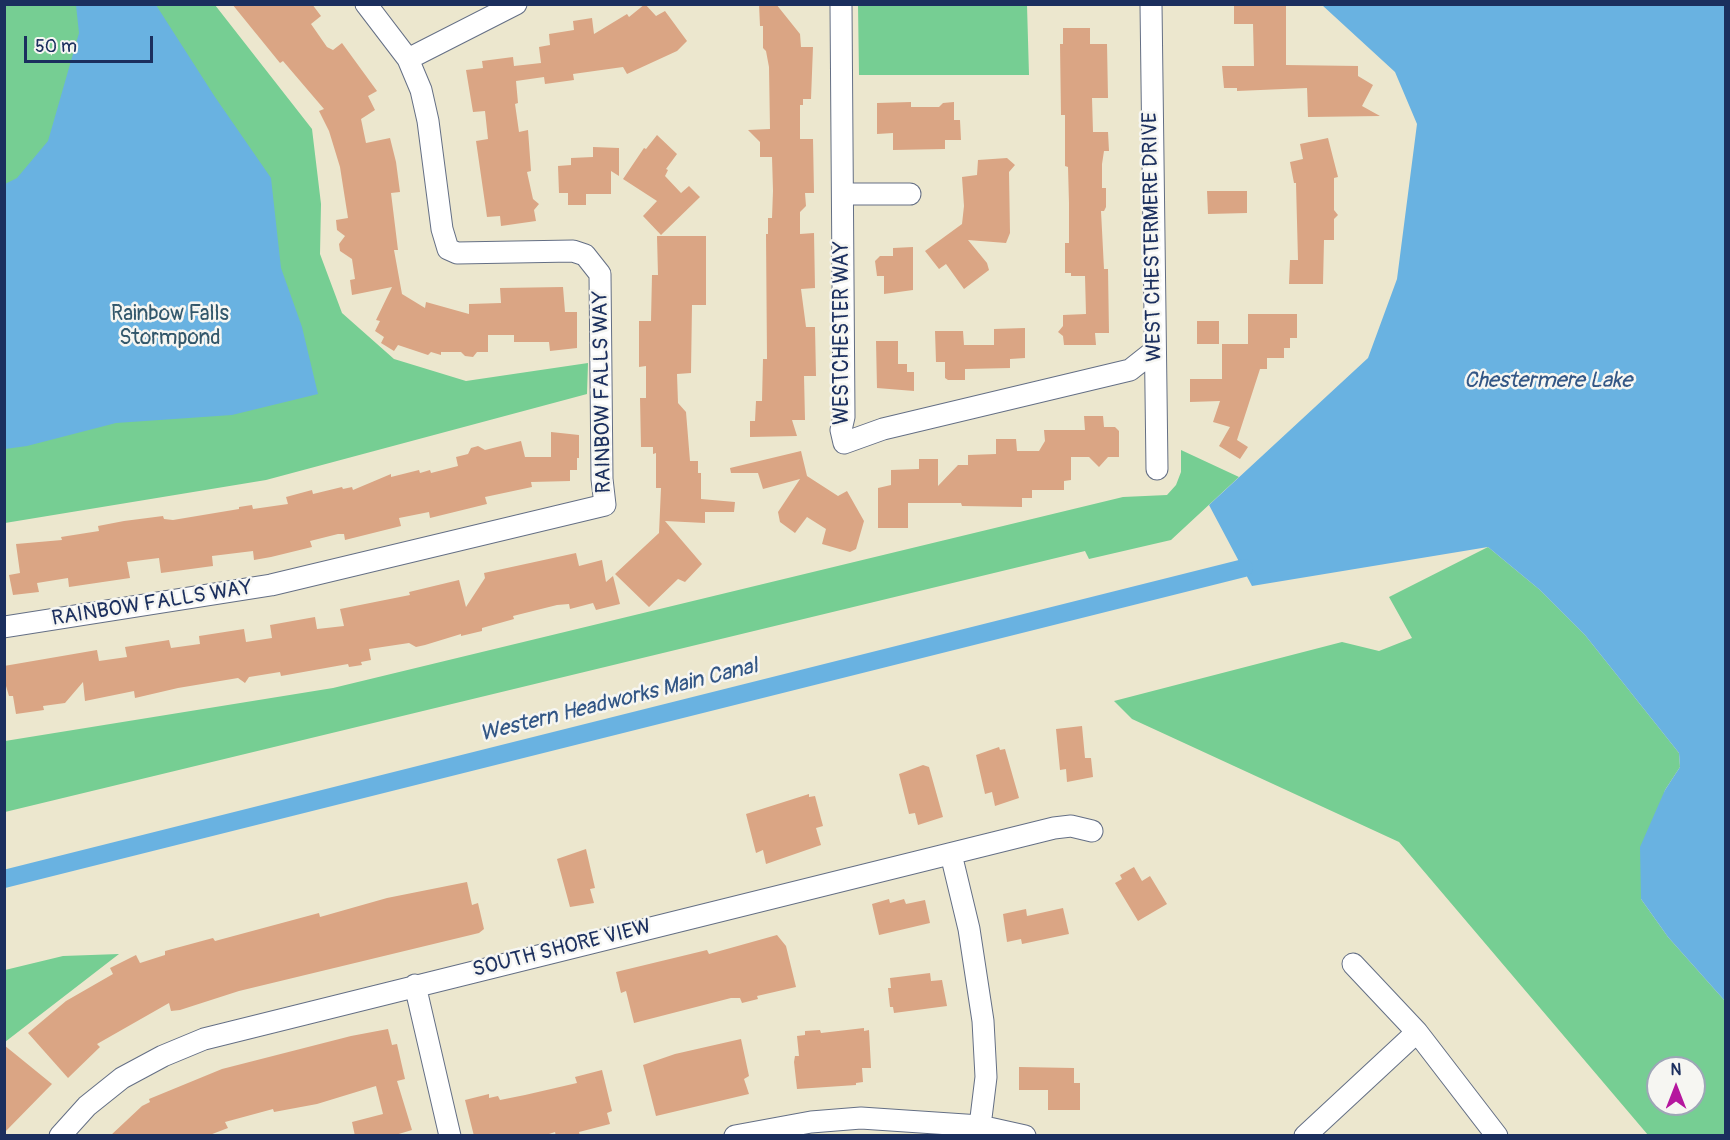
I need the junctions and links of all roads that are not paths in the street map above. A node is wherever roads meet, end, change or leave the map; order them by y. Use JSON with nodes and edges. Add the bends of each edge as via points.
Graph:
{"nodes":[{"id":1,"x":366,"y":4,"type":"edge"},
{"id":2,"x":516,"y":4,"type":"edge"},
{"id":3,"x":841,"y":4,"type":"edge"},
{"id":4,"x":1151,"y":4,"type":"edge"},
{"id":5,"x":408,"y":58,"type":"junction"},
{"id":6,"x":843,"y":194,"type":"junction"},
{"id":7,"x":909,"y":194,"type":"dead end"},
{"id":8,"x":1154,"y":351,"type":"junction"},
{"id":9,"x":1157,"y":469,"type":"dead end"},
{"id":10,"x":4,"y":627,"type":"edge"},
{"id":11,"x":1092,"y":831,"type":"dead end"},
{"id":12,"x":951,"y":854,"type":"junction"},
{"id":13,"x":1353,"y":964,"type":"dead end"},
{"id":14,"x":414,"y":985,"type":"junction"},
{"id":15,"x":1417,"y":1032,"type":"junction"},
{"id":16,"x":980,"y":1126,"type":"junction"},
{"id":17,"x":60,"y":1136,"type":"edge"},
{"id":18,"x":450,"y":1136,"type":"edge"},
{"id":19,"x":735,"y":1136,"type":"edge"},
{"id":20,"x":1025,"y":1136,"type":"edge"},
{"id":21,"x":1305,"y":1136,"type":"edge"},
{"id":22,"x":1497,"y":1136,"type":"edge"}],
"edges":[{"from":1,"to":5,"type":"street","name":"RAINBOW FALLS WAY"},
{"from":2,"to":5,"type":"street"},
{"from":3,"to":6,"type":"street","name":"WESTCHESTER WAY"},
{"from":4,"to":8,"type":"street","name":"WEST CHESTERMERE DRIVE"},
{"from":5,"to":10,"type":"street","name":"RAINBOW FALLS WAY","via":[[428,121],[448,249],[458,253],[573,251],[585,255],[600,274],[605,505],[271,585]]},
{"from":6,"to":7,"type":"street"},
{"from":6,"to":8,"type":"street","name":"WESTCHESTER WAY","via":[[844,443],[883,429],[1130,370]]},
{"from":8,"to":9,"type":"street","name":"WEST CHESTERMERE DRIVE"},
{"from":11,"to":12,"type":"street","name":"SOUTH SHORE VIEW","via":[[1071,826],[1054,828]]},
{"from":12,"to":14,"type":"street","name":"SOUTH SHORE VIEW"},
{"from":12,"to":16,"type":"street","via":[[969,929],[983,1021],[986,1077]]},
{"from":13,"to":15,"type":"street"},
{"from":14,"to":17,"type":"street","name":"SOUTH SHORE VIEW","via":[[246,1027],[163,1056],[122,1078],[87,1106]]},
{"from":14,"to":18,"type":"street"},
{"from":15,"to":21,"type":"street"},
{"from":15,"to":22,"type":"street"},
{"from":16,"to":19,"type":"street","via":[[861,1118]]},
{"from":16,"to":20,"type":"street"}]}
